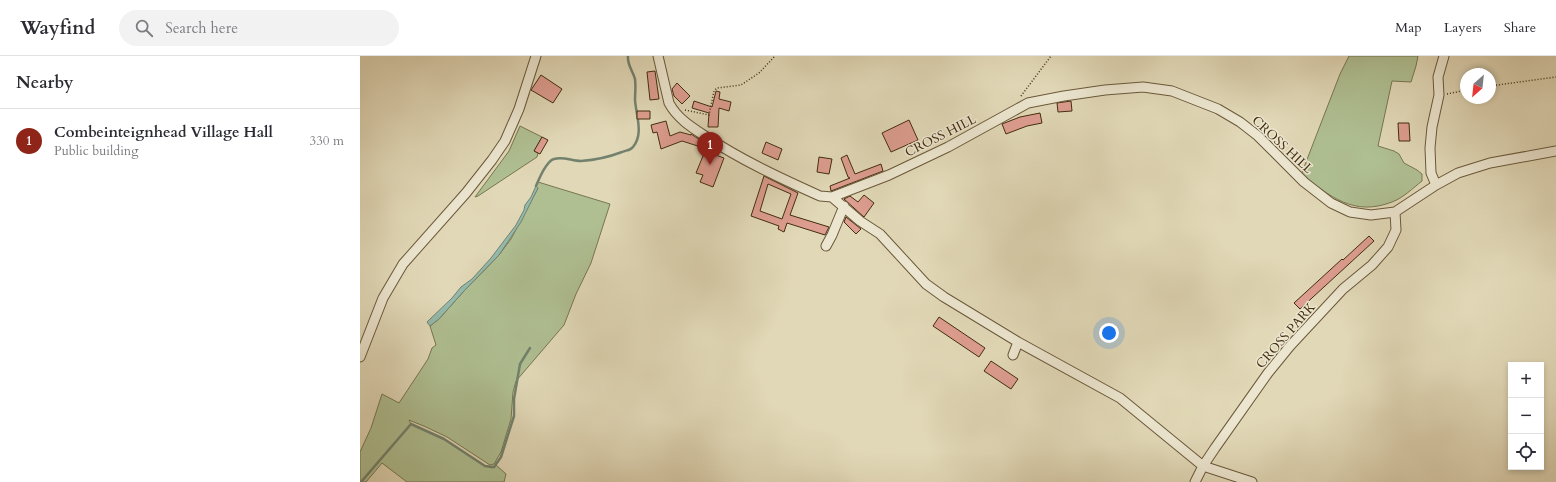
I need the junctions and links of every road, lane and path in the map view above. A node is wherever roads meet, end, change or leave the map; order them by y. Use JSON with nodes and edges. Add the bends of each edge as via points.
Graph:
{"nodes":[{"id":1,"x":536,"y":56,"type":"edge"},
{"id":2,"x":658,"y":56,"type":"edge"},
{"id":3,"x":775,"y":56,"type":"edge"},
{"id":4,"x":1051,"y":56,"type":"edge"},
{"id":5,"x":1444,"y":56,"type":"edge"},
{"id":6,"x":1556,"y":77,"type":"edge"},
{"id":7,"x":1496,"y":85,"type":"edge"},
{"id":8,"x":1460,"y":91,"type":"edge"},
{"id":9,"x":1439,"y":95,"type":"junction"},
{"id":10,"x":1021,"y":107,"type":"junction"},
{"id":11,"x":672,"y":109,"type":"junction"},
{"id":12,"x":1556,"y":151,"type":"edge"},
{"id":13,"x":1436,"y":185,"type":"junction"},
{"id":14,"x":832,"y":197,"type":"junction"},
{"id":15,"x":844,"y":206,"type":"junction"},
{"id":16,"x":1395,"y":212,"type":"junction"},
{"id":17,"x":826,"y":246,"type":"dead end"},
{"id":18,"x":1018,"y":342,"type":"junction"},
{"id":19,"x":1013,"y":355,"type":"dead end"},
{"id":20,"x":360,"y":357,"type":"edge"},
{"id":21,"x":1203,"y":466,"type":"junction"},
{"id":22,"x":1195,"y":482,"type":"edge"},
{"id":23,"x":1252,"y":482,"type":"edge"}],
"edges":[{"from":1,"to":20,"type":"street","via":[[519,109],[505,141],[466,193],[403,264],[384,298]]},
{"from":2,"to":11,"type":"street","via":[[667,98]]},
{"from":3,"to":11,"type":"path","via":[[759,73],[740,85],[717,88],[714,91],[709,115],[691,110]]},
{"from":4,"to":10,"type":"path","via":[[1018,101]]},
{"from":5,"to":9,"type":"street","via":[[1438,77]]},
{"from":6,"to":7,"type":"path"},
{"from":8,"to":9,"type":"path"},
{"from":9,"to":13,"type":"street","via":[[1430,148],[1431,173]]},
{"from":10,"to":14,"type":"street","name":"CROSS HILL","via":[[948,147],[889,175]]},
{"from":10,"to":16,"type":"street","name":"CROSS HILL","via":[[1045,99],[1105,90],[1143,87],[1172,91],[1218,109],[1240,122],[1258,136],[1304,182],[1331,203],[1350,212],[1372,215]]},
{"from":11,"to":14,"type":"street","via":[[693,128],[723,148],[820,196]]},
{"from":12,"to":13,"type":"street","name":"CROSS HILL","via":[[1490,163],[1458,173]]},
{"from":13,"to":16,"type":"street","name":"CROSS HILL"},
{"from":14,"to":15,"type":"street"},
{"from":15,"to":17,"type":"street"},
{"from":15,"to":18,"type":"street","via":[[860,221],[880,234],[926,284]]},
{"from":16,"to":21,"type":"street","name":"CROSS PARK","via":[[1396,230],[1388,247],[1372,265],[1343,289],[1290,346],[1248,400]]},
{"from":18,"to":19,"type":"street"},
{"from":18,"to":21,"type":"street","via":[[1120,398]]},
{"from":21,"to":22,"type":"street","name":"CROSS PARK"},
{"from":21,"to":23,"type":"street"}]}
